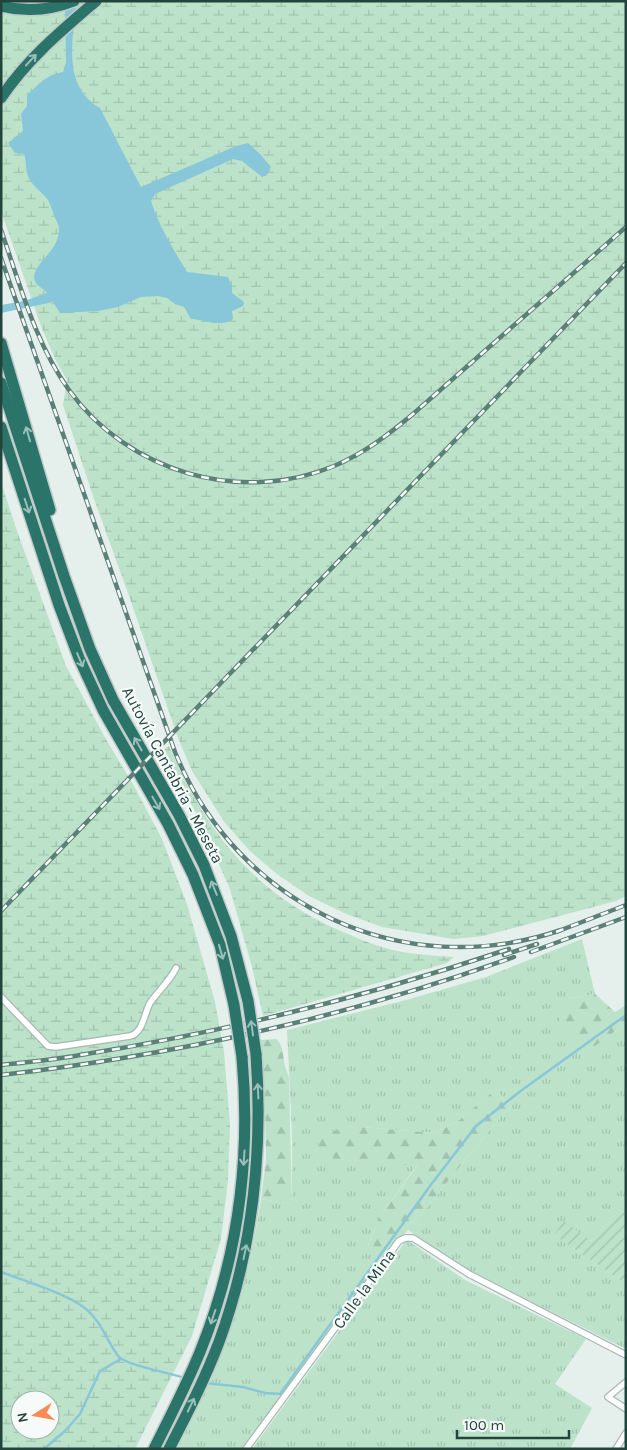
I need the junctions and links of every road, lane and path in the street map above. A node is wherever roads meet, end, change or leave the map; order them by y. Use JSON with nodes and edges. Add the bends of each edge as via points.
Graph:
{"nodes":[{"id":1,"x":74,"y":1,"type":"edge"},
{"id":2,"x":96,"y":1,"type":"edge"},
{"id":3,"x":1,"y":6,"type":"edge"},
{"id":4,"x":1,"y":98,"type":"edge"},
{"id":5,"x":1,"y":343,"type":"edge"},
{"id":6,"x":1,"y":383,"type":"edge"},
{"id":7,"x":1,"y":427,"type":"edge"},
{"id":8,"x":1,"y":432,"type":"edge"},
{"id":9,"x":18,"y":478,"type":"junction"},
{"id":10,"x":97,"y":665,"type":"junction"},
{"id":11,"x":176,"y":968,"type":"dead end"},
{"id":12,"x":1,"y":998,"type":"edge"},
{"id":13,"x":626,"y":1356,"type":"edge"},
{"id":14,"x":626,"y":1382,"type":"edge"},
{"id":15,"x":626,"y":1408,"type":"edge"},
{"id":16,"x":626,"y":1433,"type":"edge"},
{"id":17,"x":154,"y":1449,"type":"edge"},
{"id":18,"x":169,"y":1449,"type":"edge"},
{"id":19,"x":246,"y":1449,"type":"edge"},
{"id":20,"x":616,"y":1449,"type":"edge"}],
"edges":[{"from":1,"to":3,"type":"highway","via":[[60,6],[25,9]]},
{"from":4,"to":2,"type":"highway","one_way":true,"via":[[36,54]]},
{"from":10,"to":5,"type":"highway","one_way":true},
{"from":6,"to":10,"type":"highway","name":"Autovía Cantabria - Meseta","via":[[76,613]]},
{"from":7,"to":9,"type":"highway","name":"Autovía Cantabria - Meseta"},
{"from":8,"to":9,"type":"highway"},
{"from":9,"to":17,"type":"highway","name":"Autovía Cantabria - Meseta","one_way":true,"bridge":true,"via":[[79,658],[103,710],[194,875],[220,945],[242,1057],[245,1151],[229,1262],[200,1352]]},
{"from":18,"to":10,"type":"highway","name":"Autovía Cantabria - Meseta","one_way":true,"bridge":true,"via":[[218,1343],[245,1253],[258,1160],[256,1054],[248,1001],[231,936],[204,866]]},
{"from":11,"to":12,"type":"street","via":[[151,1002],[139,1029],[130,1036],[48,1046]]},
{"from":13,"to":19,"type":"street","name":"Calle la Mina","via":[[469,1274],[413,1238],[404,1238]]},
{"from":14,"to":15,"type":"street","via":[[608,1397]]},
{"from":16,"to":20,"type":"street"}]}
